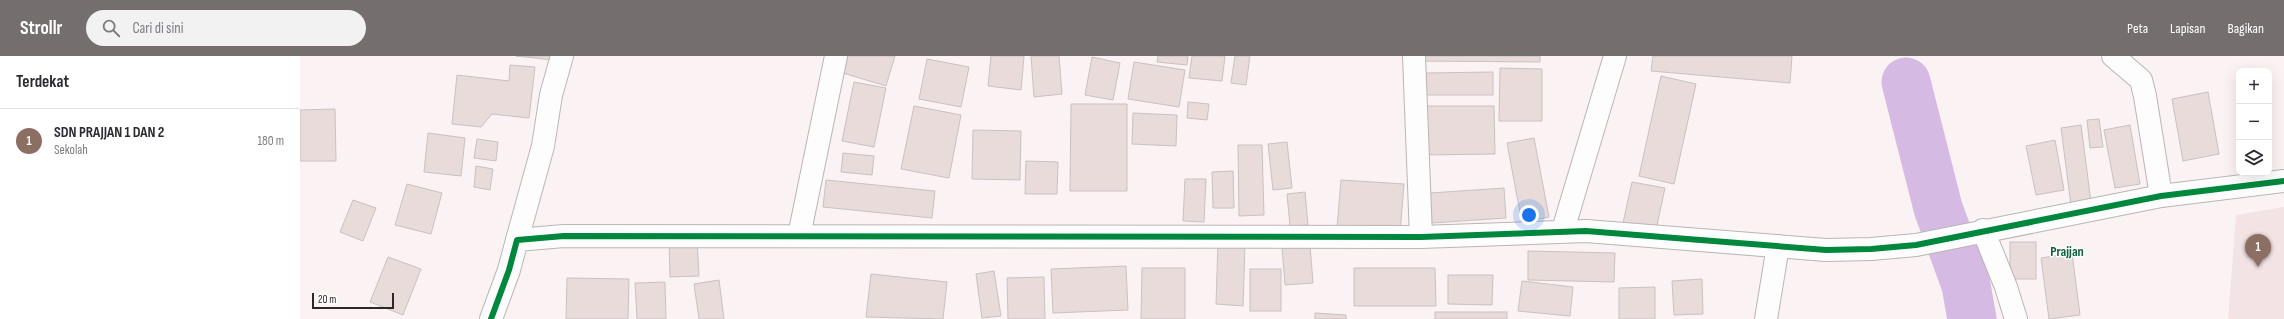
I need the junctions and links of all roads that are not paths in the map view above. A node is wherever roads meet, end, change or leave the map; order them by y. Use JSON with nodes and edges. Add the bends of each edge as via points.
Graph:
{"nodes":[{"id":1,"x":562,"y":56,"type":"edge"},
{"id":2,"x":836,"y":56,"type":"edge"},
{"id":3,"x":1414,"y":56,"type":"edge"},
{"id":4,"x":1615,"y":56,"type":"edge"},
{"id":5,"x":2113,"y":56,"type":"edge"},
{"id":6,"x":2284,"y":181,"type":"edge"},
{"id":7,"x":2161,"y":196,"type":"junction"},
{"id":8,"x":1563,"y":230,"type":"junction"},
{"id":9,"x":1975,"y":232,"type":"junction"},
{"id":10,"x":799,"y":236,"type":"junction"},
{"id":11,"x":1421,"y":237,"type":"junction"},
{"id":12,"x":517,"y":240,"type":"junction"},
{"id":13,"x":1778,"y":246,"type":"junction"},
{"id":14,"x":491,"y":319,"type":"edge"},
{"id":15,"x":1766,"y":319,"type":"edge"},
{"id":16,"x":2016,"y":319,"type":"edge"}],
"edges":[{"from":1,"to":12,"type":"street","via":[[551,95],[543,146]]},
{"from":2,"to":10,"type":"street"},
{"from":3,"to":11,"type":"street"},
{"from":4,"to":8,"type":"street"},
{"from":5,"to":7,"type":"street","via":[[2141,80]]},
{"from":6,"to":7,"type":"street"},
{"from":7,"to":9,"type":"street"},
{"from":8,"to":11,"type":"street"},
{"from":8,"to":13,"type":"street"},
{"from":9,"to":13,"type":"street","via":[[1916,245],[1871,249],[1826,250]]},
{"from":9,"to":16,"type":"street","via":[[2006,287]]},
{"from":10,"to":11,"type":"street"},
{"from":10,"to":12,"type":"street","via":[[564,236]]},
{"from":12,"to":14,"type":"street"},
{"from":13,"to":15,"type":"street"}]}
